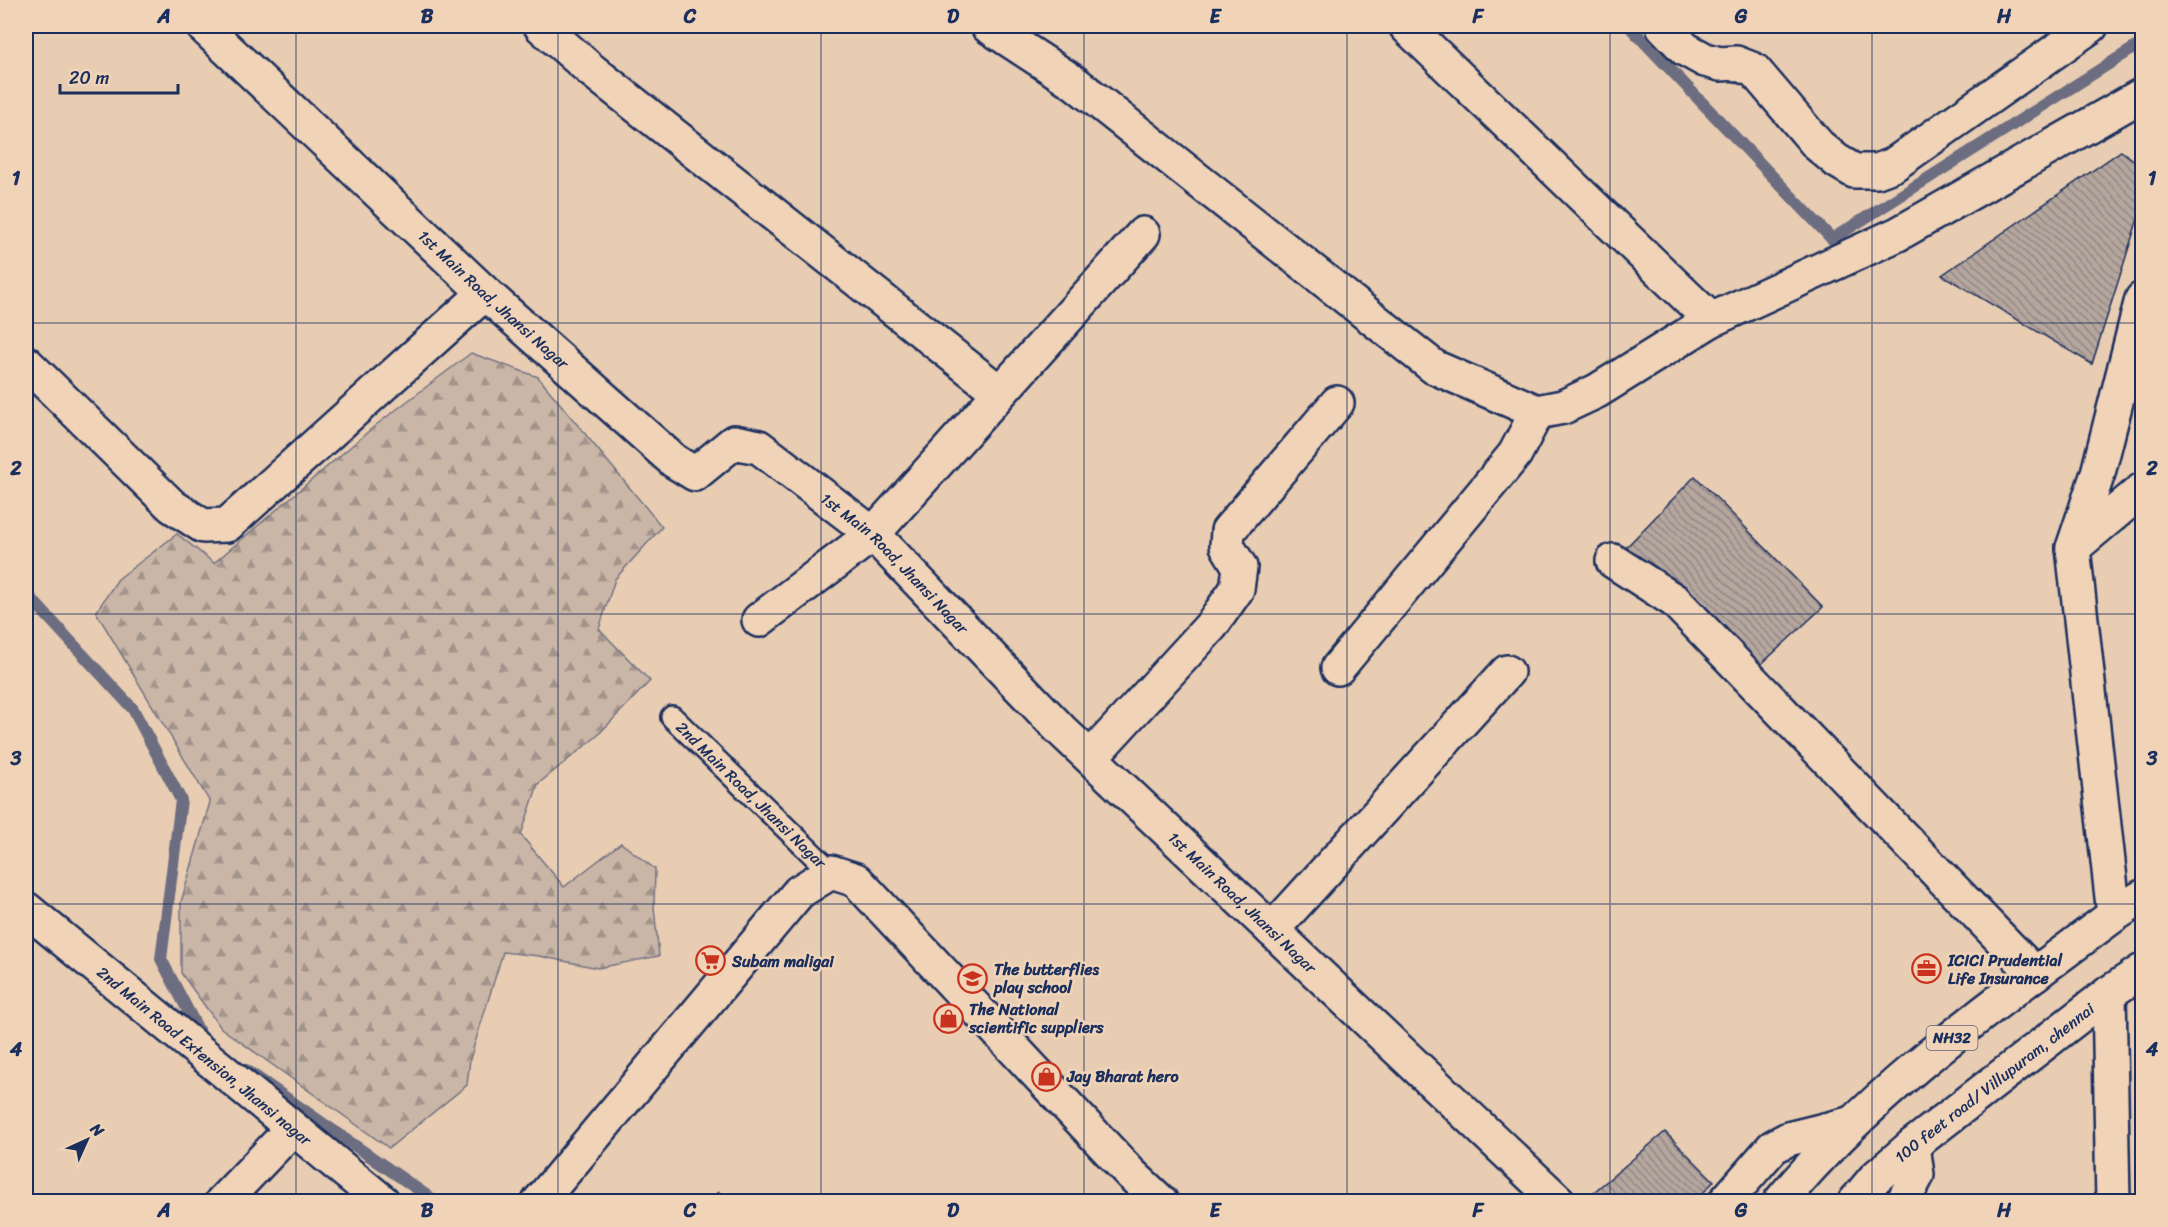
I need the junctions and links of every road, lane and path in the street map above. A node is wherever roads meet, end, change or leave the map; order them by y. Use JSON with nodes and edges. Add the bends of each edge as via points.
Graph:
{"nodes":[{"id":1,"x":203,"y":26,"type":"edge"},
{"id":2,"x":541,"y":26,"type":"edge"},
{"id":3,"x":988,"y":26,"type":"edge"},
{"id":4,"x":1406,"y":26,"type":"edge"},
{"id":5,"x":1663,"y":26,"type":"edge"},
{"id":6,"x":2091,"y":26,"type":"edge"},
{"id":7,"x":2142,"y":95,"type":"edge"},
{"id":8,"x":1143,"y":234,"type":"dead end"},
{"id":9,"x":485,"y":293,"type":"junction"},
{"id":10,"x":2142,"y":299,"type":"edge"},
{"id":11,"x":1711,"y":320,"type":"junction"},
{"id":12,"x":26,"y":363,"type":"edge"},
{"id":13,"x":999,"y":392,"type":"junction"},
{"id":14,"x":1337,"y":403,"type":"dead end"},
{"id":15,"x":1536,"y":412,"type":"junction"},
{"id":16,"x":2142,"y":490,"type":"edge"},
{"id":17,"x":873,"y":534,"type":"junction"},
{"id":18,"x":2073,"y":548,"type":"junction"},
{"id":19,"x":1613,"y":561,"type":"dead end"},
{"id":20,"x":759,"y":620,"type":"dead end"},
{"id":21,"x":1338,"y":668,"type":"dead end"},
{"id":22,"x":1507,"y":672,"type":"dead end"},
{"id":23,"x":672,"y":717,"type":"dead end"},
{"id":24,"x":1091,"y":757,"type":"junction"},
{"id":25,"x":831,"y":872,"type":"junction"},
{"id":26,"x":2142,"y":897,"type":"edge"},
{"id":27,"x":26,"y":909,"type":"edge"},
{"id":28,"x":2114,"y":915,"type":"junction"},
{"id":29,"x":1272,"y":930,"type":"junction"},
{"id":30,"x":2142,"y":971,"type":"edge"},
{"id":31,"x":2035,"y":975,"type":"junction"},
{"id":32,"x":2109,"y":993,"type":"junction"},
{"id":33,"x":1849,"y":1124,"type":"junction"},
{"id":34,"x":292,"y":1129,"type":"junction"},
{"id":35,"x":1913,"y":1145,"type":"junction"},
{"id":36,"x":222,"y":1202,"type":"edge"},
{"id":37,"x":383,"y":1202,"type":"edge"},
{"id":38,"x":539,"y":1202,"type":"edge"},
{"id":39,"x":1161,"y":1202,"type":"edge"},
{"id":40,"x":1559,"y":1202,"type":"edge"},
{"id":41,"x":1725,"y":1202,"type":"edge"},
{"id":42,"x":1780,"y":1202,"type":"edge"},
{"id":43,"x":1855,"y":1202,"type":"edge"},
{"id":44,"x":1903,"y":1202,"type":"edge"},
{"id":45,"x":2113,"y":1202,"type":"edge"}],
"edges":[{"from":1,"to":9,"type":"main road","name":"1st Main Road, Jhansi Nagar"},
{"from":2,"to":13,"type":"main road","via":[[590,69]]},
{"from":3,"to":15,"type":"main road","via":[[1075,83],[1434,367]]},
{"from":4,"to":11,"type":"main road"},
{"from":5,"to":6,"type":"main road","via":[[1685,49],[1705,60],[1736,63],[1754,70],[1818,145],[1854,171],[1877,171],[1893,165]]},
{"from":7,"to":11,"type":"main road","via":[[1898,234]]},
{"from":8,"to":13,"type":"main road"},
{"from":9,"to":12,"type":"main road","via":[[227,525],[203,526],[172,506]]},
{"from":9,"to":17,"type":"main road","name":"1st Main Road, Jhansi Nagar","via":[[674,461],[695,474],[734,442],[759,447]]},
{"from":10,"to":18,"type":"main road","via":[[2098,473]]},
{"from":11,"to":15,"type":"main road","via":[[1597,391],[1563,407]]},
{"from":13,"to":17,"type":"main road"},
{"from":14,"to":24,"type":"main road","via":[[1228,531],[1227,546],[1240,567],[1237,589],[1231,598],[1211,626]]},
{"from":15,"to":21,"type":"main road","via":[[1508,462]]},
{"from":16,"to":18,"type":"main road"},
{"from":17,"to":20,"type":"main road"},
{"from":17,"to":24,"type":"main road","name":"1st Main Road, Jhansi Nagar"},
{"from":18,"to":28,"type":"main road"},
{"from":19,"to":31,"type":"main road","via":[[1675,601]]},
{"from":22,"to":29,"type":"main road"},
{"from":23,"to":25,"type":"lane","name":"2nd Main Road, Jhansi Nagar"},
{"from":24,"to":29,"type":"main road","name":"1st Main Road, Jhansi Nagar"},
{"from":25,"to":38,"type":"main road","via":[[799,892]]},
{"from":25,"to":39,"type":"main road","name":"2nd Main Road, Jhansi Nagar","via":[[856,880]]},
{"from":26,"to":28,"type":"main road","number":"NH32"},
{"from":27,"to":34,"type":"main road","name":"2nd Main Road Extension, Jhansi nagar"},
{"from":28,"to":31,"type":"main road","number":"NH32"},
{"from":29,"to":40,"type":"main road","name":"1st Main Road, Jhansi Nagar"},
{"from":30,"to":32,"type":"main road","name":"100 feet road/ Villupuram, chennai"},
{"from":31,"to":33,"type":"main road","number":"NH32","via":[[1902,1077]]},
{"from":32,"to":35,"type":"main road","name":"100 feet road/ Villupuram, chennai"},
{"from":32,"to":45,"type":"main road"},
{"from":33,"to":41,"type":"main road","via":[[1788,1138],[1773,1147]]},
{"from":33,"to":42,"type":"main road","number":"NH32"},
{"from":34,"to":36,"type":"main road"},
{"from":34,"to":37,"type":"main road","name":"2nd Main Road Extension, Jhansi nagar"},
{"from":35,"to":43,"type":"main road","name":"100 feet road/ Villupuram, chennai","via":[[1875,1178]]},
{"from":35,"to":44,"type":"main road","via":[[1917,1175]]}]}
